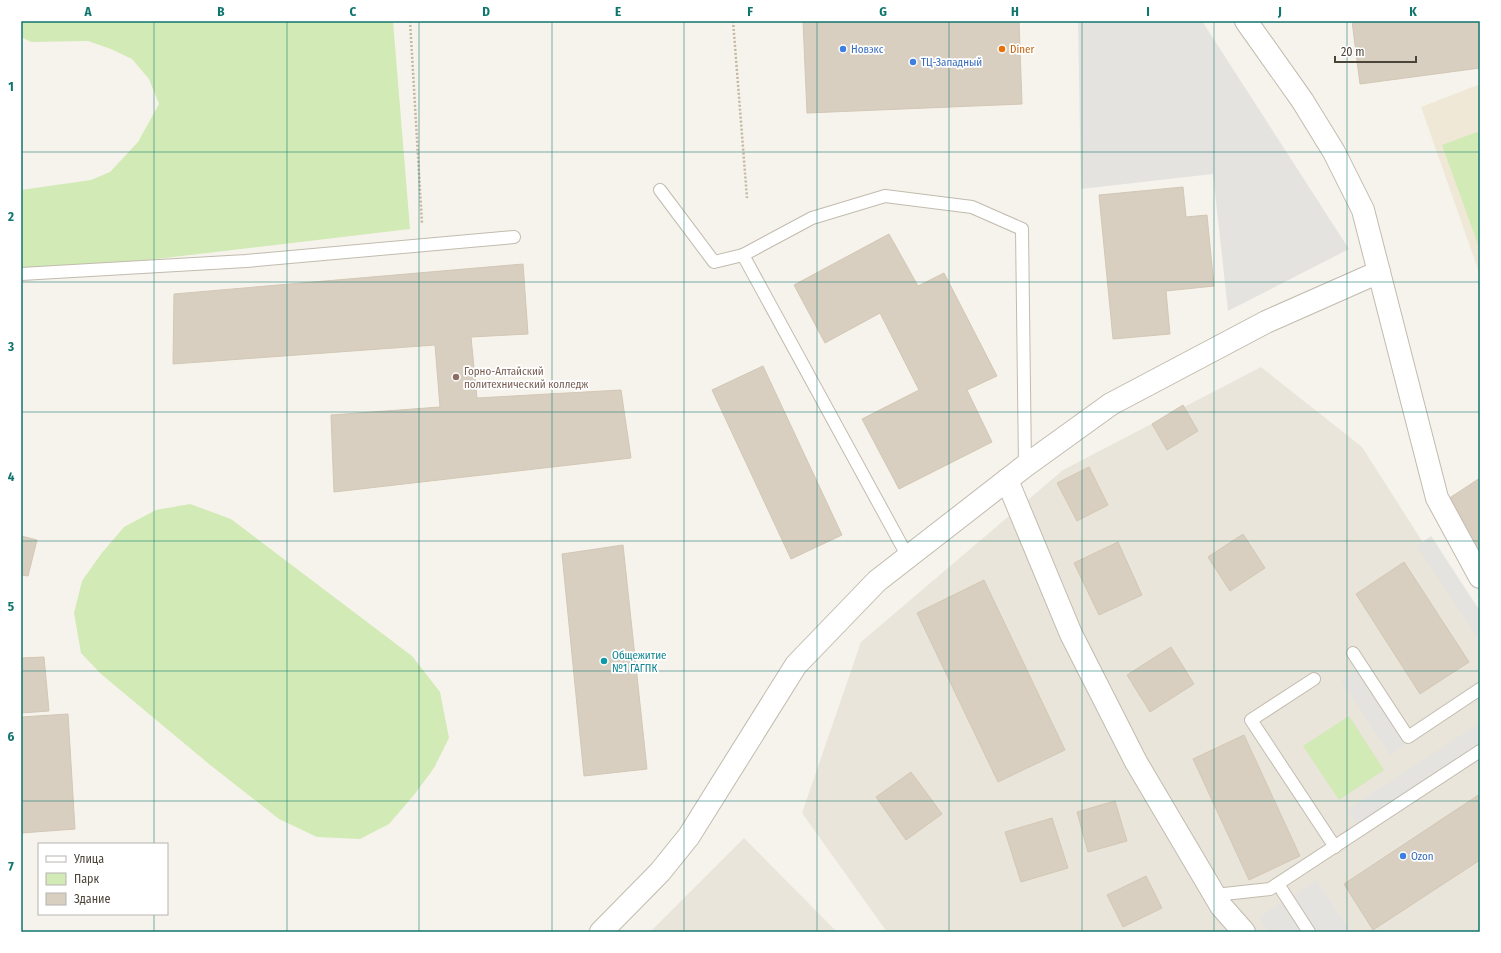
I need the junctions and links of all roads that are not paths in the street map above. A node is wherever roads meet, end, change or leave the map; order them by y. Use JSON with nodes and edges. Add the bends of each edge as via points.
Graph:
{"nodes":[{"id":1,"x":1246,"y":21,"type":"edge"},
{"id":2,"x":660,"y":190,"type":"dead end"},
{"id":3,"x":514,"y":237,"type":"dead end"},
{"id":4,"x":743,"y":255,"type":"junction"},
{"id":5,"x":1379,"y":272,"type":"junction"},
{"id":6,"x":21,"y":274,"type":"edge"},
{"id":7,"x":1025,"y":466,"type":"junction"},
{"id":8,"x":1007,"y":480,"type":"junction"},
{"id":9,"x":908,"y":557,"type":"junction"},
{"id":10,"x":1480,"y":577,"type":"edge"},
{"id":11,"x":1353,"y":653,"type":"dead end"},
{"id":12,"x":1314,"y":679,"type":"dead end"},
{"id":13,"x":1480,"y":689,"type":"edge"},
{"id":14,"x":1480,"y":751,"type":"edge"},
{"id":15,"x":1335,"y":847,"type":"junction"},
{"id":16,"x":1278,"y":884,"type":"junction"},
{"id":17,"x":1215,"y":895,"type":"junction"},
{"id":18,"x":602,"y":932,"type":"edge"},
{"id":19,"x":1244,"y":932,"type":"edge"},
{"id":20,"x":1309,"y":932,"type":"edge"}],
"edges":[{"from":1,"to":5,"type":"street","via":[[1302,100],[1334,152],[1363,210]]},
{"from":2,"to":4,"type":"lane","via":[[714,262]]},
{"from":3,"to":6,"type":"lane","via":[[246,261]]},
{"from":4,"to":7,"type":"lane","via":[[812,218],[885,196],[972,207],[1022,229]]},
{"from":4,"to":9,"type":"lane"},
{"from":5,"to":7,"type":"street","via":[[1266,322],[1111,404]]},
{"from":5,"to":10,"type":"street","via":[[1437,498]]},
{"from":7,"to":8,"type":"street"},
{"from":8,"to":9,"type":"street"},
{"from":8,"to":17,"type":"street","via":[[1071,634],[1136,762]]},
{"from":9,"to":18,"type":"street","via":[[877,581],[796,665],[689,836],[660,872]]},
{"from":11,"to":13,"type":"lane","via":[[1408,737]]},
{"from":12,"to":15,"type":"lane","via":[[1251,720]]},
{"from":14,"to":15,"type":"lane"},
{"from":15,"to":16,"type":"lane"},
{"from":16,"to":17,"type":"lane","via":[[1270,889]]},
{"from":16,"to":20,"type":"lane"},
{"from":17,"to":19,"type":"street","via":[[1221,906]]}]}
